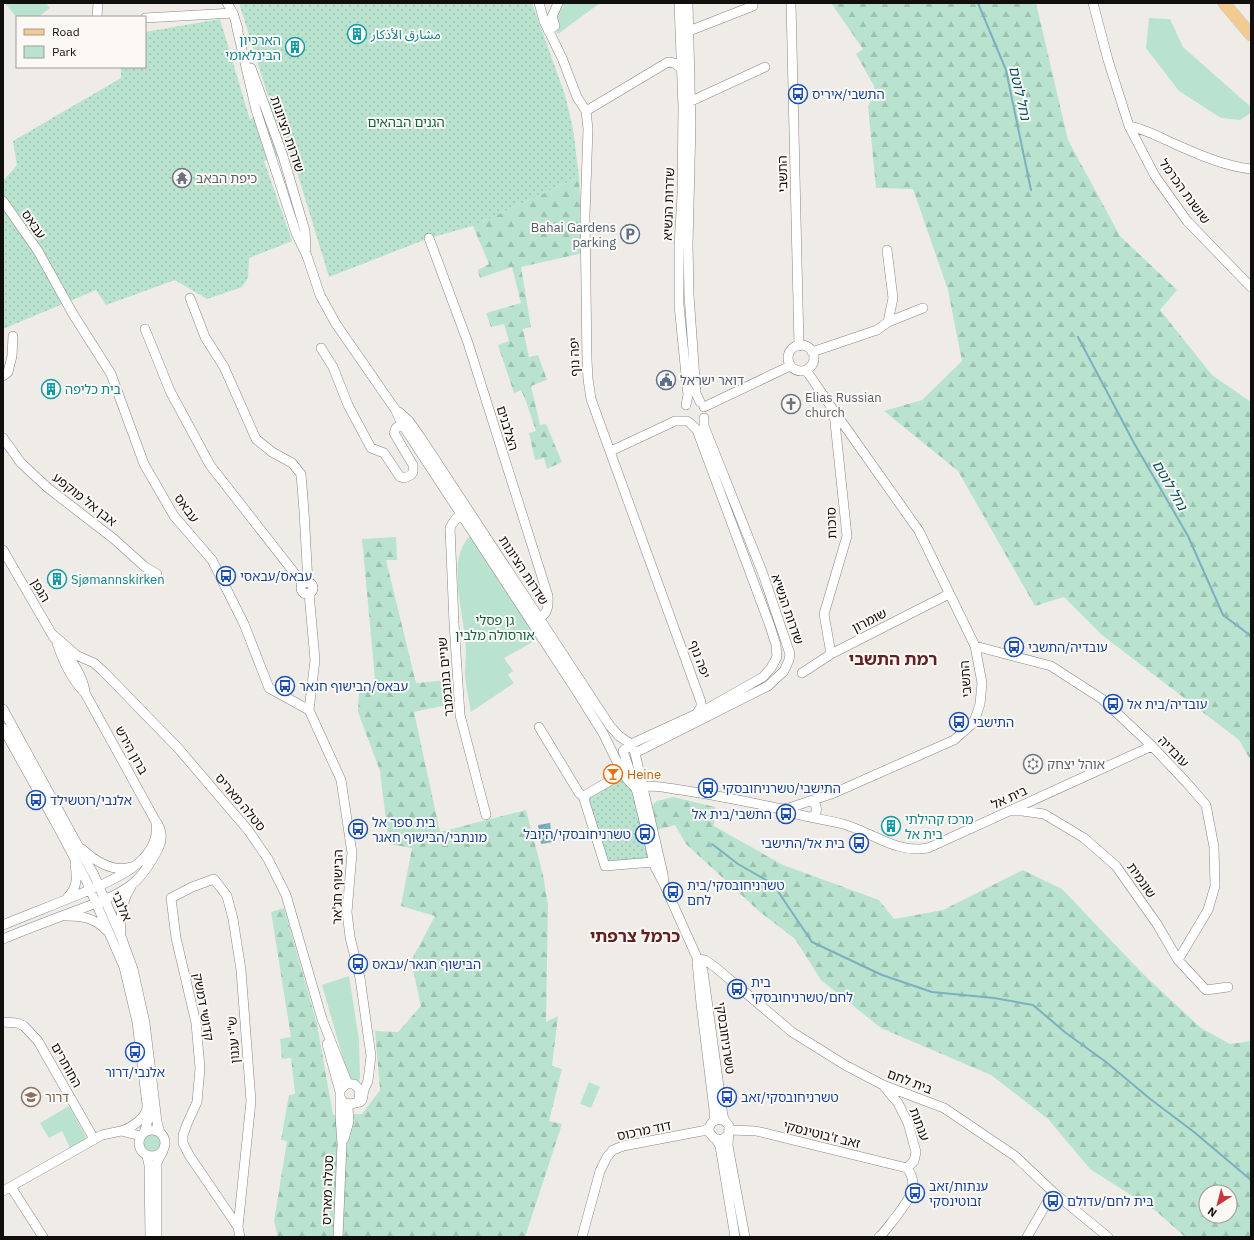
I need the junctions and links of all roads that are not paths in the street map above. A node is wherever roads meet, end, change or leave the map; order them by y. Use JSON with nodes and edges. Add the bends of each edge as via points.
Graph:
{"nodes":[{"id":1,"x":98,"y":3,"type":"edge"},
{"id":2,"x":227,"y":3,"type":"edge"},
{"id":3,"x":539,"y":3,"type":"edge"},
{"id":4,"x":558,"y":3,"type":"edge"},
{"id":5,"x":679,"y":3,"type":"edge"},
{"id":6,"x":688,"y":3,"type":"edge"},
{"id":7,"x":792,"y":3,"type":"edge"},
{"id":8,"x":1093,"y":3,"type":"edge"},
{"id":9,"x":1224,"y":3,"type":"edge"},
{"id":10,"x":752,"y":6,"type":"dead end"},
{"id":11,"x":232,"y":13,"type":"junction"},
{"id":12,"x":97,"y":16,"type":"edge"},
{"id":13,"x":146,"y":18,"type":"edge"},
{"id":14,"x":548,"y":30,"type":"junction"},
{"id":15,"x":689,"y":31,"type":"junction"},
{"id":16,"x":1251,"y":35,"type":"edge"},
{"id":17,"x":765,"y":67,"type":"dead end"},
{"id":18,"x":681,"y":68,"type":"junction"},
{"id":19,"x":702,"y":96,"type":"junction"},
{"id":20,"x":691,"y":101,"type":"junction"},
{"id":21,"x":683,"y":108,"type":"junction"},
{"id":22,"x":586,"y":112,"type":"junction"},
{"id":23,"x":691,"y":124,"type":"junction"},
{"id":24,"x":1129,"y":126,"type":"junction"},
{"id":25,"x":1251,"y":169,"type":"edge"},
{"id":26,"x":3,"y":201,"type":"edge"},
{"id":27,"x":429,"y":238,"type":"dead end"},
{"id":28,"x":887,"y":250,"type":"dead end"},
{"id":29,"x":1251,"y":287,"type":"edge"},
{"id":30,"x":190,"y":298,"type":"dead end"},
{"id":31,"x":923,"y":308,"type":"dead end"},
{"id":32,"x":888,"y":322,"type":"junction"},
{"id":33,"x":145,"y":329,"type":"dead end"},
{"id":34,"x":13,"y":336,"type":"dead end"},
{"id":35,"x":799,"y":346,"type":"junction"},
{"id":36,"x":320,"y":348,"type":"dead end"},
{"id":37,"x":812,"y":352,"type":"junction"},
{"id":38,"x":790,"y":366,"type":"junction"},
{"id":39,"x":806,"y":370,"type":"junction"},
{"id":40,"x":3,"y":376,"type":"edge"},
{"id":41,"x":702,"y":405,"type":"junction"},
{"id":42,"x":684,"y":408,"type":"junction"},
{"id":43,"x":395,"y":409,"type":"junction"},
{"id":44,"x":834,"y":411,"type":"junction"},
{"id":45,"x":704,"y":418,"type":"junction"},
{"id":46,"x":675,"y":421,"type":"junction"},
{"id":47,"x":689,"y":422,"type":"junction"},
{"id":48,"x":402,"y":424,"type":"junction"},
{"id":49,"x":3,"y":438,"type":"edge"},
{"id":50,"x":611,"y":451,"type":"junction"},
{"id":51,"x":470,"y":512,"type":"junction"},
{"id":52,"x":462,"y":517,"type":"junction"},
{"id":53,"x":3,"y":550,"type":"edge"},
{"id":54,"x":157,"y":574,"type":"dead end"},
{"id":55,"x":306,"y":583,"type":"junction"},
{"id":56,"x":949,"y":594,"type":"junction"},
{"id":57,"x":536,"y":621,"type":"junction"},
{"id":58,"x":51,"y":633,"type":"junction"},
{"id":59,"x":975,"y":646,"type":"junction"},
{"id":60,"x":831,"y":654,"type":"junction"},
{"id":61,"x":92,"y":662,"type":"junction"},
{"id":62,"x":70,"y":666,"type":"junction"},
{"id":63,"x":802,"y":673,"type":"dead end"},
{"id":64,"x":82,"y":680,"type":"junction"},
{"id":65,"x":85,"y":693,"type":"junction"},
{"id":66,"x":702,"y":702,"type":"junction"},
{"id":67,"x":712,"y":706,"type":"junction"},
{"id":68,"x":3,"y":709,"type":"edge"},
{"id":69,"x":309,"y":710,"type":"junction"},
{"id":70,"x":697,"y":713,"type":"junction"},
{"id":71,"x":539,"y":727,"type":"dead end"},
{"id":72,"x":3,"y":728,"type":"edge"},
{"id":73,"x":602,"y":734,"type":"junction"},
{"id":74,"x":631,"y":744,"type":"junction"},
{"id":75,"x":653,"y":744,"type":"junction"},
{"id":76,"x":1152,"y":746,"type":"junction"},
{"id":77,"x":623,"y":751,"type":"junction"},
{"id":78,"x":636,"y":753,"type":"junction"},
{"id":79,"x":622,"y":770,"type":"junction"},
{"id":80,"x":641,"y":771,"type":"junction"},
{"id":81,"x":639,"y":786,"type":"junction"},
{"id":82,"x":661,"y":787,"type":"junction"},
{"id":83,"x":584,"y":797,"type":"junction"},
{"id":84,"x":808,"y":802,"type":"junction"},
{"id":85,"x":646,"y":803,"type":"junction"},
{"id":86,"x":782,"y":809,"type":"junction"},
{"id":87,"x":1009,"y":811,"type":"junction"},
{"id":88,"x":486,"y":815,"type":"dead end"},
{"id":89,"x":807,"y":816,"type":"junction"},
{"id":90,"x":155,"y":820,"type":"junction"},
{"id":91,"x":76,"y":844,"type":"junction"},
{"id":92,"x":72,"y":853,"type":"junction"},
{"id":93,"x":656,"y":859,"type":"junction"},
{"id":94,"x":134,"y":866,"type":"junction"},
{"id":95,"x":132,"y":884,"type":"junction"},
{"id":96,"x":192,"y":887,"type":"joint"},
{"id":97,"x":95,"y":888,"type":"junction"},
{"id":98,"x":63,"y":901,"type":"junction"},
{"id":99,"x":100,"y":901,"type":"junction"},
{"id":100,"x":64,"y":915,"type":"junction"},
{"id":101,"x":3,"y":925,"type":"edge"},
{"id":102,"x":109,"y":933,"type":"junction"},
{"id":103,"x":3,"y":938,"type":"edge"},
{"id":104,"x":122,"y":939,"type":"junction"},
{"id":105,"x":697,"y":959,"type":"junction"},
{"id":106,"x":1178,"y":960,"type":"junction"},
{"id":107,"x":1228,"y":987,"type":"dead end"},
{"id":108,"x":322,"y":1019,"type":"junction"},
{"id":109,"x":3,"y":1022,"type":"edge"},
{"id":110,"x":367,"y":1023,"type":"junction"},
{"id":111,"x":348,"y":1084,"type":"junction"},
{"id":112,"x":883,"y":1085,"type":"junction"},
{"id":113,"x":358,"y":1088,"type":"junction"},
{"id":114,"x":340,"y":1095,"type":"junction"},
{"id":115,"x":147,"y":1104,"type":"junction"},
{"id":116,"x":352,"y":1104,"type":"junction"},
{"id":117,"x":725,"y":1121,"type":"junction"},
{"id":118,"x":121,"y":1131,"type":"junction"},
{"id":119,"x":710,"y":1131,"type":"junction"},
{"id":120,"x":729,"y":1132,"type":"junction"},
{"id":121,"x":160,"y":1133,"type":"junction"},
{"id":122,"x":142,"y":1134,"type":"junction"},
{"id":123,"x":94,"y":1140,"type":"junction"},
{"id":124,"x":183,"y":1143,"type":"junction"},
{"id":125,"x":342,"y":1144,"type":"junction"},
{"id":126,"x":164,"y":1148,"type":"junction"},
{"id":127,"x":147,"y":1156,"type":"junction"},
{"id":128,"x":907,"y":1168,"type":"junction"},
{"id":129,"x":7,"y":1189,"type":"edge"},
{"id":130,"x":1053,"y":1192,"type":"junction"},
{"id":131,"x":238,"y":1227,"type":"junction"},
{"id":132,"x":881,"y":1236,"type":"edge"},
{"id":133,"x":43,"y":1237,"type":"edge"},
{"id":134,"x":150,"y":1237,"type":"edge"},
{"id":135,"x":157,"y":1237,"type":"edge"},
{"id":136,"x":240,"y":1237,"type":"edge"},
{"id":137,"x":338,"y":1237,"type":"edge"},
{"id":138,"x":582,"y":1237,"type":"edge"},
{"id":139,"x":735,"y":1237,"type":"edge"},
{"id":140,"x":745,"y":1237,"type":"edge"},
{"id":141,"x":1027,"y":1237,"type":"edge"},
{"id":142,"x":1108,"y":1237,"type":"edge"}],
"edges":[{"from":1,"to":12,"type":"street"},
{"from":2,"to":11,"type":"street","name":"שדרות הציונות"},
{"from":3,"to":14,"type":"street","name":"יפה נוף"},
{"from":4,"to":14,"type":"street","via":[[552,17],[555,26]]},
{"from":5,"to":18,"type":"street","name":"שדרות הנשיא"},
{"from":6,"to":15,"type":"street","name":"שדרות הנשיא"},
{"from":7,"to":35,"type":"street","name":"התשבי"},
{"from":8,"to":24,"type":"street","name":"שושנת הכרמל"},
{"from":9,"to":16,"type":"main road"},
{"from":10,"to":15,"type":"street"},
{"from":11,"to":13,"type":"street"},
{"from":11,"to":43,"type":"street","name":"שדרות הציונות","via":[[283,156],[305,230],[307,256],[320,295],[330,314]]},
{"from":14,"to":22,"type":"street","name":"יפה נוף"},
{"from":15,"to":20,"type":"street","name":"שדרות הנשיא"},
{"from":17,"to":19,"type":"street"},
{"from":18,"to":21,"type":"street","name":"שדרות הנשיא"},
{"from":18,"to":22,"type":"street","via":[[668,62]]},
{"from":19,"to":20,"type":"street"},
{"from":19,"to":23,"type":"street"},
{"from":20,"to":21,"type":"street"},
{"from":20,"to":23,"type":"street","name":"שדרות הנשיא"},
{"from":21,"to":42,"type":"street","name":"שדרות הנשיא","via":[[679,305],[688,395]]},
{"from":22,"to":50,"type":"street","name":"יפה נוף","via":[[588,379],[594,409]]},
{"from":23,"to":41,"type":"street","name":"שדרות הנשיא","via":[[689,294],[696,393]]},
{"from":24,"to":25,"type":"street","via":[[1151,132],[1223,163]]},
{"from":24,"to":29,"type":"street","name":"שושנת הכרמל","via":[[1155,176],[1187,221]]},
{"from":26,"to":69,"type":"street","name":"עבאס","via":[[38,251],[73,314],[111,374],[144,464],[174,516],[212,560],[244,624],[269,688]]},
{"from":27,"to":57,"type":"street","name":"הצלבנים","via":[[468,343],[548,596],[547,610]]},
{"from":28,"to":32,"type":"street","via":[[893,298]]},
{"from":30,"to":55,"type":"street","via":[[205,337],[224,366],[256,439],[292,463],[300,474]]},
{"from":31,"to":32,"type":"street"},
{"from":32,"to":37,"type":"street","via":[[877,330]]},
{"from":33,"to":55,"type":"street","via":[[170,391],[210,465]]},
{"from":34,"to":40,"type":"street","via":[[8,372]]},
{"from":35,"to":37,"type":"street","via":[[806,347]]},
{"from":35,"to":38,"type":"street","via":[[794,347],[789,353]]},
{"from":36,"to":48,"type":"street","via":[[334,367],[348,405],[371,448],[384,453],[400,477],[404,478],[411,475],[414,469],[394,433]]},
{"from":37,"to":39,"type":"street","via":[[812,364]]},
{"from":38,"to":39,"type":"street","via":[[796,370]]},
{"from":38,"to":41,"type":"street"},
{"from":39,"to":44,"type":"street","name":"התשבי"},
{"from":41,"to":42,"type":"street","via":[[691,401]]},
{"from":41,"to":45,"type":"street","via":[[706,412]]},
{"from":42,"to":46,"type":"street"},
{"from":42,"to":47,"type":"street","via":[[684,416]]},
{"from":43,"to":48,"type":"street","name":"שדרות הציונות"},
{"from":43,"to":51,"type":"street","name":"שדרות הציונות","via":[[409,421]]},
{"from":44,"to":56,"type":"street","name":"התשבי","via":[[919,531]]},
{"from":44,"to":60,"type":"street","name":"סוכות","via":[[847,536],[824,614]]},
{"from":45,"to":47,"type":"street","via":[[698,423]]},
{"from":45,"to":75,"type":"street","name":"שדרות הנשיא","via":[[704,426],[763,574],[790,654],[784,671],[768,686]]},
{"from":46,"to":47,"type":"street"},
{"from":46,"to":50,"type":"street"},
{"from":47,"to":67,"type":"street","name":"שדרות הנשיא","via":[[697,430],[748,563],[777,652],[768,673]]},
{"from":48,"to":52,"type":"street","name":"שדרות הציונות"},
{"from":49,"to":54,"type":"street","name":"אבן אל מוקפע","via":[[21,463],[48,488]]},
{"from":50,"to":66,"type":"street","name":"יפה נוף"},
{"from":51,"to":52,"type":"street","name":"שניים בנובמבר"},
{"from":51,"to":57,"type":"street","name":"שדרות הציונות"},
{"from":52,"to":57,"type":"street","name":"שדרות הציונות"},
{"from":52,"to":88,"type":"street","name":"שניים בנובמבר","via":[[450,535],[460,714]]},
{"from":53,"to":58,"type":"street","name":"הגפן"},
{"from":55,"to":69,"type":"street","via":[[312,585],[313,589],[309,594],[315,660]]},
{"from":56,"to":59,"type":"street","name":"התשבי"},
{"from":56,"to":60,"type":"street","name":"שומרון"},
{"from":57,"to":73,"type":"street","name":"שדרות הציונות"},
{"from":57,"to":74,"type":"street","name":"שדרות הציונות","via":[[610,726]]},
{"from":58,"to":61,"type":"street","name":"סטלה מאריס","via":[[76,654]]},
{"from":58,"to":62,"type":"street","name":"הגפן"},
{"from":59,"to":76,"type":"street","name":"עובדיה","via":[[1051,666],[1102,699]]},
{"from":59,"to":84,"type":"street","name":"התשבי","via":[[982,683],[980,704],[976,719],[963,734],[834,793]]},
{"from":60,"to":63,"type":"street","name":"שומרון"},
{"from":61,"to":62,"type":"street"},
{"from":61,"to":64,"type":"street","via":[[83,669]]},
{"from":61,"to":108,"type":"street","name":"סטלה מאריס","via":[[113,680],[178,748],[259,844],[286,895]]},
{"from":62,"to":64,"type":"street","name":"ברון הירש"},
{"from":62,"to":65,"type":"street","name":"ברון הירש","via":[[76,682]]},
{"from":64,"to":65,"type":"street","name":"ברון הירש"},
{"from":65,"to":90,"type":"street","name":"ברון הירש"},
{"from":66,"to":67,"type":"street"},
{"from":66,"to":70,"type":"street"},
{"from":67,"to":70,"type":"street","name":"שדרות הנשיא"},
{"from":68,"to":91,"type":"street","name":"אלנבי"},
{"from":69,"to":110,"type":"street","name":"הבישוף חג'אר","via":[[341,780],[352,853],[347,912]]},
{"from":70,"to":74,"type":"street","name":"שדרות הנשיא"},
{"from":71,"to":83,"type":"street","via":[[579,793]]},
{"from":72,"to":92,"type":"street","name":"אלנבי"},
{"from":73,"to":77,"type":"street"},
{"from":73,"to":79,"type":"street","name":"טשרניחובסקי"},
{"from":74,"to":77,"type":"street","name":"שדרות הנשיא"},
{"from":74,"to":78,"type":"street","name":"טשרניחובסקי"},
{"from":75,"to":78,"type":"street","name":"שדרות הנשיא"},
{"from":75,"to":80,"type":"street","via":[[644,758]]},
{"from":76,"to":87,"type":"street","name":"בית אל"},
{"from":76,"to":106,"type":"street","name":"עובדיה","via":[[1206,805],[1214,847],[1215,886],[1208,910]]},
{"from":77,"to":78,"type":"street"},
{"from":77,"to":81,"type":"street"},
{"from":78,"to":80,"type":"street","name":"טשרניחובסקי"},
{"from":79,"to":81,"type":"street","name":"טשרניחובסקי","via":[[627,779]]},
{"from":79,"to":83,"type":"street","via":[[620,775]]},
{"from":80,"to":81,"type":"street","name":"טשרניחובסקי"},
{"from":81,"to":82,"type":"street","name":"התשבי"},
{"from":81,"to":85,"type":"street","name":"טשרניחובסקי"},
{"from":81,"to":93,"type":"street","name":"טשרניחובסקי"},
{"from":82,"to":85,"type":"street","via":[[652,792]]},
{"from":82,"to":86,"type":"street","name":"התשבי"},
{"from":83,"to":93,"type":"street","via":[[605,866]]},
{"from":84,"to":86,"type":"street","name":"התשבי"},
{"from":84,"to":89,"type":"street","via":[[802,809]]},
{"from":84,"to":89,"type":"street","via":[[815,805],[816,809],[815,814]]},
{"from":85,"to":93,"type":"street","name":"טשרניחובסקי"},
{"from":86,"to":89,"type":"street","name":"בית אל"},
{"from":87,"to":89,"type":"street","name":"בית אל","via":[[928,848],[915,849],[895,846],[854,828]]},
{"from":87,"to":106,"type":"street","name":"שונמית","via":[[1044,814],[1084,838],[1116,866],[1157,924]]},
{"from":90,"to":94,"type":"street","via":[[156,831],[152,846]]},
{"from":90,"to":95,"type":"street","name":"ברון הירש","via":[[162,835],[158,848],[143,873]]},
{"from":91,"to":94,"type":"street","via":[[106,866],[123,869]]},
{"from":91,"to":97,"type":"street","name":"אלנבי"},
{"from":92,"to":97,"type":"street","name":"אלנבי"},
{"from":92,"to":98,"type":"street","via":[[76,871],[75,887]]},
{"from":93,"to":105,"type":"street","name":"טשרניחובסקי","via":[[657,872]]},
{"from":94,"to":97,"type":"street"},
{"from":95,"to":99,"type":"street","name":"ברון הירש"},
{"from":95,"to":104,"type":"street","via":[[123,905],[120,924]]},
{"from":96,"to":124,"type":"street","name":"קדושי דמשק","via":[[171,898],[176,938],[196,1022],[200,1068],[197,1102],[184,1130]]},
{"from":96,"to":131,"type":"street","name":"ש\"י עגנון","via":[[214,879],[227,896],[241,970],[251,1101]]},
{"from":97,"to":98,"type":"street"},
{"from":97,"to":99,"type":"street","name":"אלנבי"},
{"from":98,"to":101,"type":"street"},
{"from":99,"to":100,"type":"street","name":"ברון הירש"},
{"from":99,"to":102,"type":"street","name":"אלנבי"},
{"from":99,"to":104,"type":"street","name":"אלנבי"},
{"from":100,"to":102,"type":"street","via":[[94,920]]},
{"from":100,"to":103,"type":"street","name":"ברון הירש"},
{"from":102,"to":115,"type":"street","name":"אלנבי","via":[[124,967],[137,1022]]},
{"from":104,"to":121,"type":"street","name":"אלנבי","via":[[133,969],[145,1023]]},
{"from":105,"to":112,"type":"street","name":"בית לחם","via":[[705,960],[715,967],[792,1032],[849,1068]]},
{"from":105,"to":117,"type":"street","name":"טשרניחובסקי","via":[[703,970]]},
{"from":105,"to":119,"type":"street","name":"טשרניחובסקי","via":[[714,1110]]},
{"from":106,"to":107,"type":"street","name":"שונמית","via":[[1206,990]]},
{"from":108,"to":111,"type":"street","name":"סטלה מאריס"},
{"from":108,"to":114,"type":"street","name":"סטלה מאריס"},
{"from":109,"to":123,"type":"street","name":"החותרים","via":[[24,1026],[38,1041]]},
{"from":110,"to":113,"type":"street","name":"הבישוף חג'אר","via":[[363,1075]]},
{"from":110,"to":116,"type":"street","name":"הבישוף חג'אר","via":[[371,1056],[369,1078],[362,1100]]},
{"from":111,"to":113,"type":"street","via":[[354,1084]]},
{"from":111,"to":114,"type":"street","via":[[344,1086]]},
{"from":112,"to":128,"type":"street","name":"ענתות","via":[[898,1104],[908,1123],[916,1152],[914,1161]]},
{"from":112,"to":130,"type":"street","name":"בית לחם","via":[[944,1108],[1015,1156]]},
{"from":113,"to":116,"type":"street","via":[[360,1097]]},
{"from":114,"to":116,"type":"street","via":[[344,1102]]},
{"from":114,"to":125,"type":"street","name":"סטלה מאריס"},
{"from":115,"to":118,"type":"street","via":[[147,1111],[142,1118]]},
{"from":115,"to":122,"type":"street","name":"אלנבי","via":[[148,1120]]},
{"from":116,"to":125,"type":"street","name":"סטלה מאריס","via":[[348,1108],[348,1126]]},
{"from":117,"to":119,"type":"street","via":[[720,1119]]},
{"from":117,"to":120,"type":"street","name":"טשרניחובסקי","via":[[729,1126]]},
{"from":118,"to":122,"type":"street"},
{"from":118,"to":123,"type":"street","via":[[102,1135]]},
{"from":119,"to":120,"type":"street","via":[[725,1139]]},
{"from":119,"to":138,"type":"street","name":"דוד מרכוס","via":[[623,1146],[613,1150],[600,1171]]},
{"from":119,"to":139,"type":"street","name":"טשרניחובסקי","via":[[720,1146]]},
{"from":120,"to":128,"type":"street","name":"זאב ז'בוטינסקי","via":[[756,1131]]},
{"from":120,"to":140,"type":"street","via":[[728,1146]]},
{"from":121,"to":122,"type":"street","via":[[153,1130]]},
{"from":121,"to":126,"type":"street","via":[[165,1139]]},
{"from":122,"to":127,"type":"street","via":[[139,1147]]},
{"from":123,"to":129,"type":"street"},
{"from":124,"to":126,"type":"street","via":[[166,1143]]},
{"from":124,"to":131,"type":"street"},
{"from":125,"to":137,"type":"street","name":"סטלה מאריס"},
{"from":126,"to":127,"type":"street","via":[[157,1156]]},
{"from":126,"to":135,"type":"street","via":[[158,1160],[156,1175]]},
{"from":127,"to":134,"type":"street"},
{"from":128,"to":132,"type":"street","via":[[913,1185],[909,1200]]},
{"from":129,"to":133,"type":"street"},
{"from":130,"to":141,"type":"street"},
{"from":130,"to":142,"type":"street","name":"בית לחם"},
{"from":131,"to":136,"type":"street"}]}
